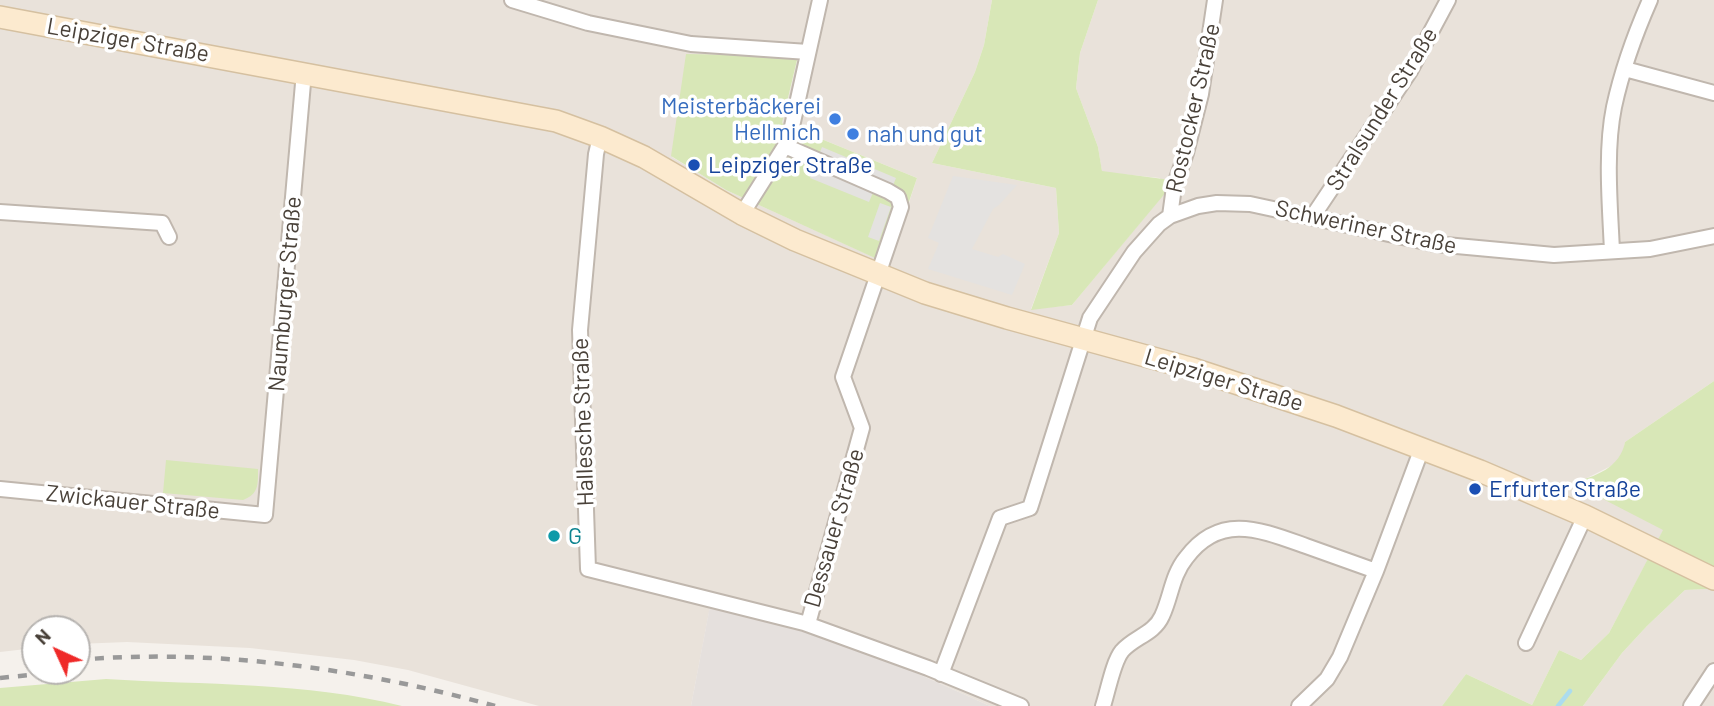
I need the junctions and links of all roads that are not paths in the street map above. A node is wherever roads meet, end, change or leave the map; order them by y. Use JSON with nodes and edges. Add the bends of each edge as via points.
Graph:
{"nodes":[{"id":1,"x":512,"y":0,"type":"edge"},
{"id":2,"x":820,"y":0,"type":"edge"},
{"id":3,"x":1215,"y":0,"type":"edge"},
{"id":4,"x":1448,"y":0,"type":"edge"},
{"id":5,"x":1650,"y":0,"type":"edge"},
{"id":6,"x":548,"y":5,"type":"edge"},
{"id":7,"x":0,"y":17,"type":"edge"},
{"id":8,"x":808,"y":52,"type":"junction"},
{"id":9,"x":1625,"y":69,"type":"junction"},
{"id":10,"x":304,"y":72,"type":"junction"},
{"id":11,"x":1714,"y":93,"type":"edge"},
{"id":12,"x":600,"y":137,"type":"junction"},
{"id":13,"x":785,"y":146,"type":"junction"},
{"id":14,"x":0,"y":212,"type":"edge"},
{"id":15,"x":742,"y":215,"type":"junction"},
{"id":16,"x":1170,"y":216,"type":"junction"},
{"id":17,"x":1313,"y":216,"type":"junction"},
{"id":18,"x":1714,"y":236,"type":"edge"},
{"id":19,"x":169,"y":237,"type":"dead end"},
{"id":20,"x":1612,"y":251,"type":"junction"},
{"id":21,"x":878,"y":274,"type":"junction"},
{"id":22,"x":1083,"y":339,"type":"junction"},
{"id":23,"x":1422,"y":448,"type":"junction"},
{"id":24,"x":0,"y":489,"type":"edge"},
{"id":25,"x":265,"y":515,"type":"joint"},
{"id":26,"x":1585,"y":516,"type":"junction"},
{"id":27,"x":1376,"y":572,"type":"junction"},
{"id":28,"x":1714,"y":579,"type":"edge"},
{"id":29,"x":806,"y":624,"type":"junction"},
{"id":30,"x":1527,"y":643,"type":"dead end"},
{"id":31,"x":1714,"y":671,"type":"edge"},
{"id":32,"x":942,"y":674,"type":"junction"},
{"id":33,"x":1021,"y":706,"type":"edge"},
{"id":34,"x":1103,"y":706,"type":"edge"},
{"id":35,"x":1299,"y":706,"type":"edge"},
{"id":36,"x":1691,"y":706,"type":"edge"}],
"edges":[{"from":1,"to":6,"type":"street"},
{"from":2,"to":8,"type":"street"},
{"from":3,"to":16,"type":"street","name":"Rostocker Straße","via":[[1201,94]]},
{"from":4,"to":17,"type":"street","name":"Stralsunder Straße","via":[[1410,71]]},
{"from":5,"to":9,"type":"street"},
{"from":6,"to":8,"type":"street","via":[[613,29],[691,44]]},
{"from":7,"to":10,"type":"main road","name":"Leipziger Straße"},
{"from":8,"to":13,"type":"street"},
{"from":9,"to":11,"type":"street"},
{"from":9,"to":20,"type":"street","via":[[1613,121]]},
{"from":10,"to":12,"type":"main road","name":"Leipziger Straße","via":[[556,121]]},
{"from":10,"to":25,"type":"street","name":"Naumburger Straße"},
{"from":12,"to":15,"type":"main road","name":"Leipziger Straße","via":[[644,157]]},
{"from":12,"to":29,"type":"street","name":"Hallesche Straße","via":[[580,330],[588,569]]},
{"from":13,"to":15,"type":"street"},
{"from":13,"to":21,"type":"street","name":"Dessauer Straße","via":[[898,197],[901,207]]},
{"from":14,"to":19,"type":"street","via":[[162,223]]},
{"from":15,"to":21,"type":"main road","name":"Leipziger Straße"},
{"from":16,"to":17,"type":"street","name":"Schweriner Straße","via":[[1217,203]]},
{"from":16,"to":22,"type":"street","name":"Schweriner Straße","via":[[1134,252],[1090,318]]},
{"from":17,"to":20,"type":"street","name":"Schweriner Straße","via":[[1475,249],[1554,254]]},
{"from":18,"to":20,"type":"street","name":"Schweriner Straße","via":[[1650,249]]},
{"from":21,"to":22,"type":"main road","name":"Leipziger Straße"},
{"from":21,"to":29,"type":"street","name":"Dessauer Straße","via":[[843,377],[862,428]]},
{"from":22,"to":23,"type":"main road","name":"Leipziger Straße","via":[[1267,392]]},
{"from":22,"to":32,"type":"street","name":"Schweriner Straße","via":[[1030,508],[1000,518]]},
{"from":23,"to":26,"type":"main road","name":"Leipziger Straße"},
{"from":23,"to":27,"type":"street"},
{"from":24,"to":25,"type":"street","name":"Zwickauer Straße"},
{"from":26,"to":28,"type":"main road","name":"Leipziger Straße"},
{"from":26,"to":30,"type":"street"},
{"from":27,"to":34,"type":"street","via":[[1259,530],[1231,528],[1211,534],[1176,573],[1154,628],[1120,653]]},
{"from":27,"to":35,"type":"street","via":[[1340,657],[1327,679]]},
{"from":29,"to":32,"type":"street"},
{"from":31,"to":36,"type":"street"},
{"from":32,"to":33,"type":"street"}]}
